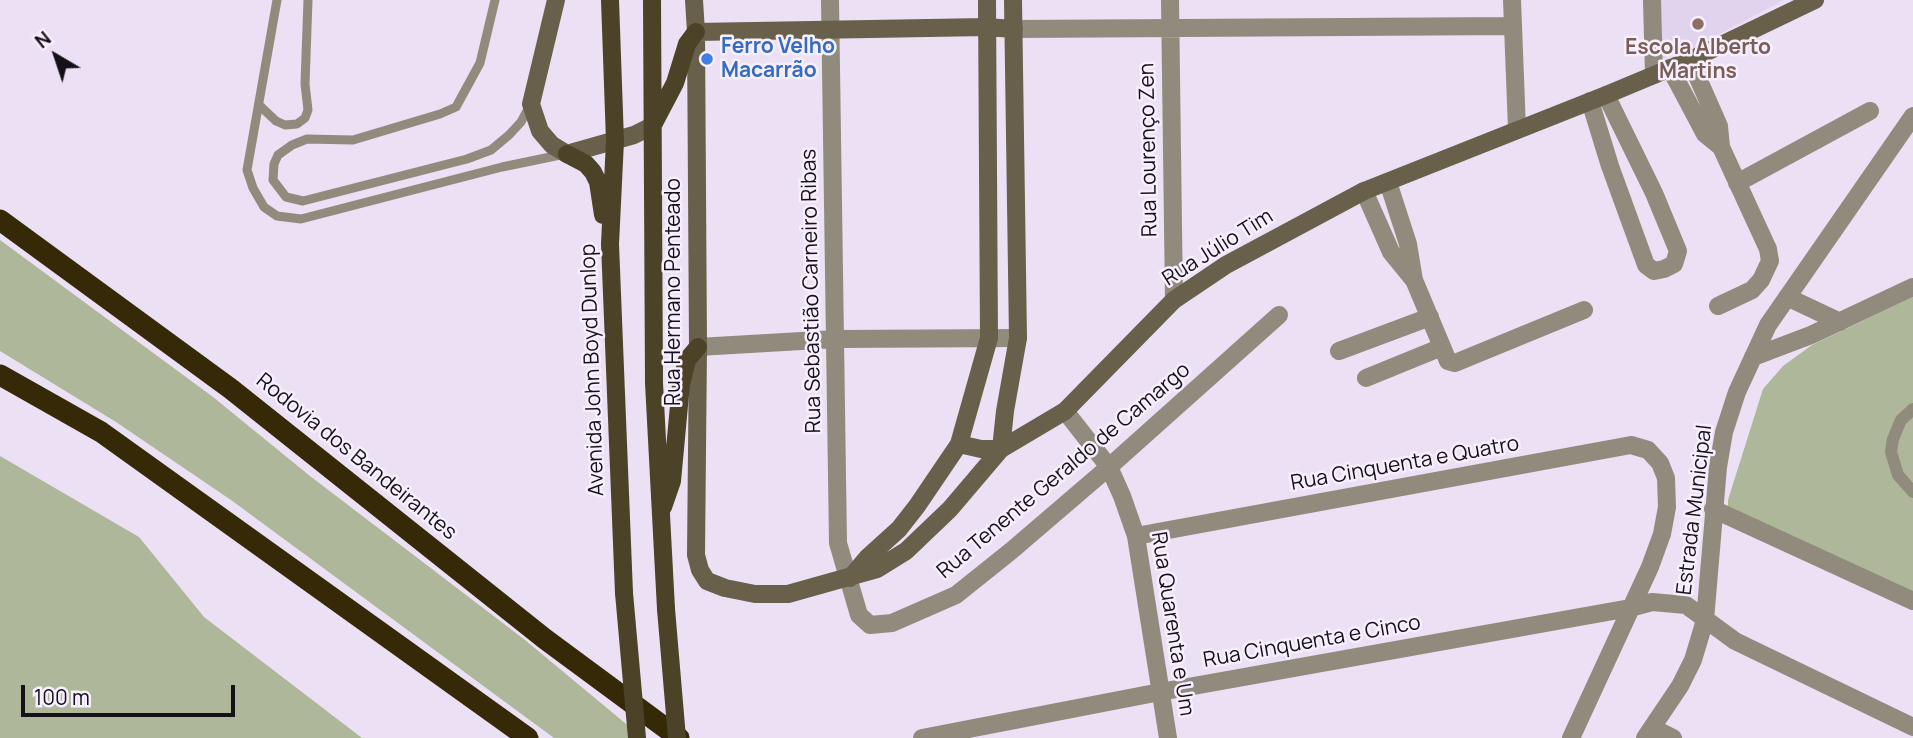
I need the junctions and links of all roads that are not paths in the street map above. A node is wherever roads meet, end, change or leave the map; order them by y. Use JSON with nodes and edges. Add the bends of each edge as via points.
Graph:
{"nodes":[{"id":1,"x":277,"y":0,"type":"edge"},
{"id":2,"x":308,"y":0,"type":"edge"},
{"id":3,"x":495,"y":0,"type":"edge"},
{"id":4,"x":556,"y":0,"type":"edge"},
{"id":5,"x":610,"y":0,"type":"edge"},
{"id":6,"x":652,"y":0,"type":"edge"},
{"id":7,"x":694,"y":0,"type":"edge"},
{"id":8,"x":830,"y":0,"type":"edge"},
{"id":9,"x":986,"y":0,"type":"edge"},
{"id":10,"x":1013,"y":0,"type":"edge"},
{"id":11,"x":1170,"y":0,"type":"edge"},
{"id":12,"x":1512,"y":0,"type":"edge"},
{"id":13,"x":1652,"y":0,"type":"edge"},
{"id":14,"x":1815,"y":0,"type":"edge"},
{"id":15,"x":1513,"y":26,"type":"junction"},
{"id":16,"x":986,"y":27,"type":"junction"},
{"id":17,"x":1170,"y":28,"type":"junction"},
{"id":18,"x":830,"y":29,"type":"junction"},
{"id":19,"x":1014,"y":29,"type":"junction"},
{"id":20,"x":696,"y":32,"type":"junction"},
{"id":21,"x":1690,"y":60,"type":"junction"},
{"id":22,"x":1662,"y":71,"type":"junction"},
{"id":23,"x":1598,"y":98,"type":"junction"},
{"id":24,"x":531,"y":104,"type":"junction"},
{"id":25,"x":259,"y":105,"type":"junction"},
{"id":26,"x":1870,"y":111,"type":"dead end"},
{"id":27,"x":1913,"y":116,"type":"edge"},
{"id":28,"x":652,"y":126,"type":"junction"},
{"id":29,"x":1517,"y":129,"type":"junction"},
{"id":30,"x":615,"y":141,"type":"junction"},
{"id":31,"x":1721,"y":148,"type":"junction"},
{"id":32,"x":567,"y":154,"type":"junction"},
{"id":33,"x":1388,"y":182,"type":"junction"},
{"id":34,"x":1737,"y":183,"type":"junction"},
{"id":35,"x":1364,"y":191,"type":"junction"},
{"id":36,"x":0,"y":220,"type":"edge"},
{"id":37,"x":610,"y":244,"type":"junction"},
{"id":38,"x":1414,"y":280,"type":"junction"},
{"id":39,"x":1913,"y":287,"type":"edge"},
{"id":40,"x":1787,"y":297,"type":"junction"},
{"id":41,"x":1174,"y":300,"type":"junction"},
{"id":42,"x":1718,"y":306,"type":"dead end"},
{"id":43,"x":1584,"y":310,"type":"dead end"},
{"id":44,"x":1279,"y":315,"type":"dead end"},
{"id":45,"x":1430,"y":317,"type":"junction"},
{"id":46,"x":1840,"y":323,"type":"junction"},
{"id":47,"x":989,"y":338,"type":"junction"},
{"id":48,"x":1018,"y":338,"type":"junction"},
{"id":49,"x":836,"y":339,"type":"junction"},
{"id":50,"x":698,"y":347,"type":"junction"},
{"id":51,"x":1442,"y":347,"type":"junction"},
{"id":52,"x":1339,"y":351,"type":"dead end"},
{"id":53,"x":1753,"y":357,"type":"junction"},
{"id":54,"x":0,"y":374,"type":"edge"},
{"id":55,"x":1366,"y":379,"type":"dead end"},
{"id":56,"x":1913,"y":409,"type":"edge"},
{"id":57,"x":1065,"y":411,"type":"junction"},
{"id":58,"x":959,"y":444,"type":"junction"},
{"id":59,"x":1001,"y":449,"type":"junction"},
{"id":60,"x":1109,"y":467,"type":"junction"},
{"id":61,"x":1913,"y":492,"type":"edge"},
{"id":62,"x":1713,"y":509,"type":"junction"},
{"id":63,"x":660,"y":513,"type":"junction"},
{"id":64,"x":1136,"y":536,"type":"junction"},
{"id":65,"x":850,"y":578,"type":"junction"},
{"id":66,"x":707,"y":581,"type":"joint"},
{"id":67,"x":1913,"y":601,"type":"edge"},
{"id":68,"x":1630,"y":608,"type":"junction"},
{"id":69,"x":1705,"y":620,"type":"junction"},
{"id":70,"x":1160,"y":692,"type":"junction"},
{"id":71,"x":1913,"y":727,"type":"edge"},
{"id":72,"x":1649,"y":733,"type":"edge"},
{"id":73,"x":528,"y":738,"type":"edge"},
{"id":74,"x":637,"y":738,"type":"edge"},
{"id":75,"x":678,"y":738,"type":"edge"},
{"id":76,"x":922,"y":738,"type":"edge"},
{"id":77,"x":1168,"y":738,"type":"edge"},
{"id":78,"x":1571,"y":738,"type":"edge"},
{"id":79,"x":1673,"y":738,"type":"edge"}],
"edges":[{"from":1,"to":25,"type":"lane"},
{"from":2,"to":25,"type":"lane","via":[[305,117],[297,124],[285,125]]},
{"from":3,"to":24,"type":"lane","via":[[480,63],[457,107],[353,140],[307,139],[278,155],[273,180],[286,197],[303,201],[467,159],[491,150],[509,135]]},
{"from":4,"to":24,"type":"main road"},
{"from":5,"to":30,"type":"main road","name":"Avenida John Boyd Dunlop"},
{"from":6,"to":28,"type":"main road"},
{"from":7,"to":20,"type":"main road","name":"Rua Hermano Penteado"},
{"from":8,"to":18,"type":"street","name":"Rua Sebastião Carneiro Ribas"},
{"from":9,"to":16,"type":"main road"},
{"from":10,"to":19,"type":"main road"},
{"from":11,"to":17,"type":"street","name":"Rua Lourenço Zen"},
{"from":12,"to":15,"type":"street"},
{"from":13,"to":22,"type":"street"},
{"from":14,"to":21,"type":"main road","name":"Rua Júlio Tim"},
{"from":15,"to":17,"type":"street"},
{"from":15,"to":29,"type":"street"},
{"from":16,"to":18,"type":"main road"},
{"from":16,"to":19,"type":"main road"},
{"from":16,"to":47,"type":"main road"},
{"from":17,"to":19,"type":"street"},
{"from":17,"to":41,"type":"street","name":"Rua Lourenço Zen"},
{"from":18,"to":20,"type":"main road"},
{"from":18,"to":49,"type":"street","name":"Rua Sebastião Carneiro Ribas"},
{"from":19,"to":48,"type":"main road"},
{"from":20,"to":28,"type":"main road"},
{"from":20,"to":50,"type":"main road","name":"Rua Hermano Penteado"},
{"from":21,"to":22,"type":"main road","name":"Rua Júlio Tim"},
{"from":21,"to":31,"type":"street","via":[[1719,126]]},
{"from":22,"to":23,"type":"main road","name":"Rua Júlio Tim"},
{"from":22,"to":31,"type":"street","via":[[1705,134]]},
{"from":23,"to":23,"type":"street","via":[[1610,166],[1646,265],[1654,271],[1664,269],[1674,264],[1678,251],[1654,193]]},
{"from":23,"to":29,"type":"main road","name":"Rua Júlio Tim"},
{"from":24,"to":32,"type":"main road","via":[[540,131]]},
{"from":25,"to":32,"type":"lane","via":[[247,170],[264,207],[277,216],[301,219]]},
{"from":26,"to":34,"type":"street"},
{"from":27,"to":40,"type":"street","name":"Estrada Municipal"},
{"from":28,"to":30,"type":"main road"},
{"from":28,"to":63,"type":"main road"},
{"from":29,"to":33,"type":"main road","name":"Rua Júlio Tim"},
{"from":30,"to":32,"type":"main road"},
{"from":30,"to":37,"type":"main road","name":"Avenida John Boyd Dunlop"},
{"from":31,"to":34,"type":"street"},
{"from":32,"to":37,"type":"main road","via":[[586,164],[598,182]]},
{"from":33,"to":35,"type":"main road","name":"Rua Júlio Tim"},
{"from":33,"to":38,"type":"street"},
{"from":34,"to":42,"type":"street","via":[[1763,235],[1770,261],[1752,290]]},
{"from":35,"to":38,"type":"street","via":[[1391,252]]},
{"from":35,"to":41,"type":"main road","name":"Rua Júlio Tim","via":[[1226,265]]},
{"from":36,"to":75,"type":"highway","name":"Rodovia dos Bandeirantes","via":[[231,389],[545,639]]},
{"from":37,"to":74,"type":"main road","name":"Avenida John Boyd Dunlop","bridge":true,"via":[[624,593]]},
{"from":38,"to":45,"type":"street"},
{"from":39,"to":46,"type":"street"},
{"from":40,"to":46,"type":"street"},
{"from":40,"to":53,"type":"street","name":"Estrada Municipal"},
{"from":41,"to":57,"type":"main road","name":"Rua Júlio Tim"},
{"from":43,"to":51,"type":"street","via":[[1455,363],[1448,361]]},
{"from":44,"to":60,"type":"street","name":"Rua Tenente Geraldo de Camargo"},
{"from":45,"to":51,"type":"street"},
{"from":45,"to":52,"type":"street"},
{"from":46,"to":53,"type":"street"},
{"from":47,"to":48,"type":"street"},
{"from":47,"to":49,"type":"street"},
{"from":47,"to":58,"type":"main road"},
{"from":48,"to":59,"type":"main road"},
{"from":49,"to":50,"type":"street"},
{"from":49,"to":65,"type":"street","name":"Rua Sebastião Carneiro Ribas","via":[[838,543]]},
{"from":50,"to":63,"type":"main road","via":[[687,360],[681,384],[672,481]]},
{"from":50,"to":66,"type":"main road","name":"Rua Hermano Penteado","via":[[696,555]]},
{"from":51,"to":55,"type":"street"},
{"from":53,"to":62,"type":"street","name":"Estrada Municipal","via":[[1724,432]]},
{"from":54,"to":73,"type":"highway","via":[[101,432]]},
{"from":56,"to":61,"type":"street","via":[[1901,420],[1891,452],[1898,475]]},
{"from":57,"to":59,"type":"main road","name":"Rua Júlio Tim"},
{"from":57,"to":60,"type":"street","name":"Rua Quarenta e Um"},
{"from":58,"to":59,"type":"main road"},
{"from":58,"to":65,"type":"main road","via":[[899,529]]},
{"from":59,"to":65,"type":"main road","name":"Rua Júlio Tim","via":[[950,509],[906,551],[877,569]]},
{"from":60,"to":64,"type":"street","name":"Rua Quarenta e Um"},
{"from":60,"to":65,"type":"street","name":"Rua Tenente Geraldo de Camargo","via":[[956,595],[929,609],[870,625],[859,615]]},
{"from":62,"to":67,"type":"street"},
{"from":62,"to":69,"type":"street","name":"Estrada Municipal"},
{"from":63,"to":75,"type":"main road","bridge":true},
{"from":64,"to":68,"type":"street","name":"Rua Cinquenta e Quatro","via":[[1631,445],[1647,450],[1660,463],[1666,478],[1667,507],[1650,567]]},
{"from":64,"to":70,"type":"street","name":"Rua Quarenta e Um"},
{"from":65,"to":66,"type":"main road","name":"Rua Júlio Tim","via":[[788,594],[755,594]]},
{"from":68,"to":69,"type":"street","name":"Rua Cinquenta e Cinco","via":[[1671,602],[1686,605]]},
{"from":68,"to":70,"type":"street","name":"Rua Cinquenta e Cinco"},
{"from":68,"to":78,"type":"street"},
{"from":69,"to":71,"type":"street","name":"Rua Cinquenta e Cinco","via":[[1735,640]]},
{"from":69,"to":72,"type":"street","name":"Estrada Municipal","via":[[1693,660]]},
{"from":70,"to":76,"type":"street","name":"Rua Cinquenta e Cinco"},
{"from":70,"to":77,"type":"street","name":"Rua Quarenta e Um"},
{"from":72,"to":79,"type":"street"}]}
